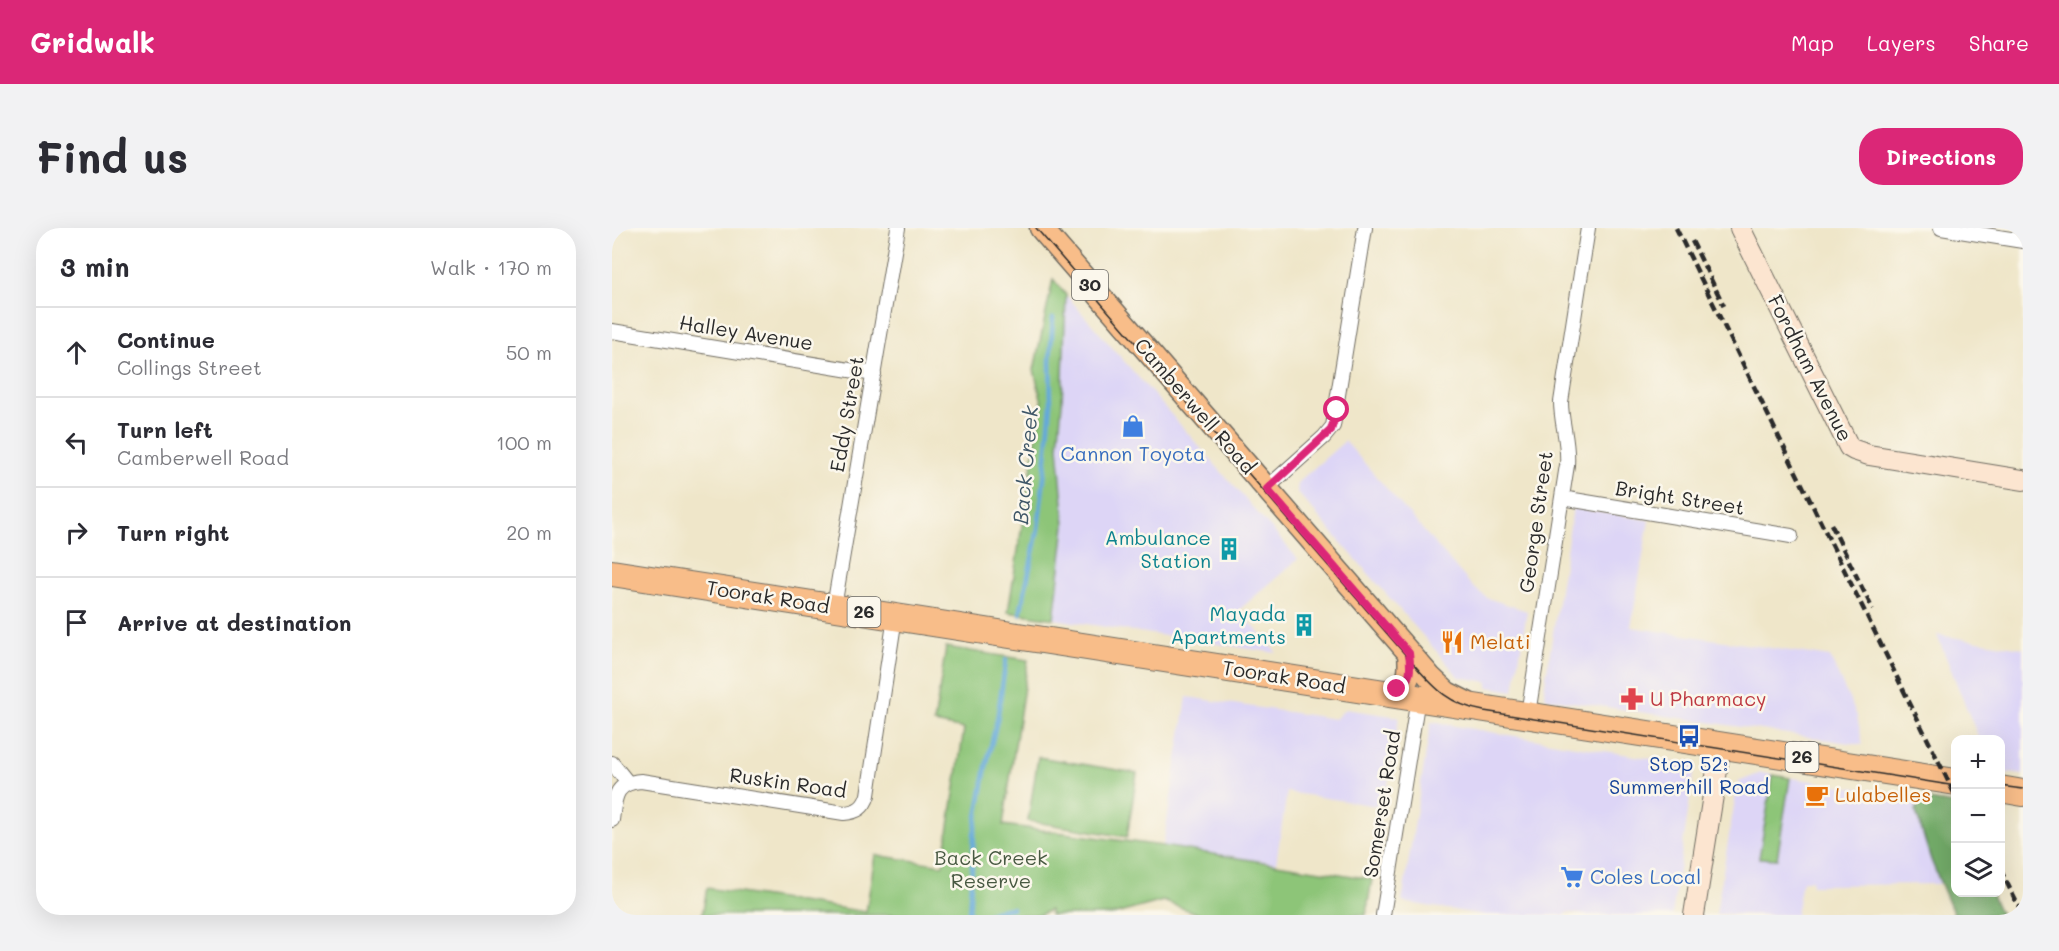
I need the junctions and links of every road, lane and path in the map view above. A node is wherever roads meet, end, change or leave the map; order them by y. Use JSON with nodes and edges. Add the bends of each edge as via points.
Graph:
{"nodes":[{"id":1,"x":898,"y":228,"type":"edge"},
{"id":2,"x":1041,"y":228,"type":"edge"},
{"id":3,"x":1365,"y":228,"type":"edge"},
{"id":4,"x":1588,"y":228,"type":"edge"},
{"id":5,"x":1740,"y":228,"type":"edge"},
{"id":6,"x":1941,"y":228,"type":"edge"},
{"id":7,"x":2023,"y":241,"type":"edge"},
{"id":8,"x":612,"y":331,"type":"edge"},
{"id":9,"x":874,"y":374,"type":"junction"},
{"id":10,"x":2023,"y":480,"type":"edge"},
{"id":11,"x":1267,"y":489,"type":"junction"},
{"id":12,"x":1562,"y":498,"type":"junction"},
{"id":13,"x":1791,"y":536,"type":"dead end"},
{"id":14,"x":612,"y":573,"type":"edge"},
{"id":15,"x":834,"y":607,"type":"junction"},
{"id":16,"x":895,"y":617,"type":"junction"},
{"id":17,"x":1409,"y":653,"type":"junction"},
{"id":18,"x":1382,"y":693,"type":"junction"},
{"id":19,"x":1418,"y":698,"type":"junction"},
{"id":20,"x":1478,"y":707,"type":"junction"},
{"id":21,"x":1528,"y":714,"type":"junction"},
{"id":22,"x":1721,"y":745,"type":"junction"},
{"id":23,"x":612,"y":763,"type":"edge"},
{"id":24,"x":1951,"y":781,"type":"edge"},
{"id":25,"x":628,"y":783,"type":"junction"},
{"id":26,"x":2005,"y":790,"type":"edge"},
{"id":27,"x":2023,"y":793,"type":"edge"},
{"id":28,"x":612,"y":820,"type":"edge"},
{"id":29,"x":1383,"y":915,"type":"edge"},
{"id":30,"x":1694,"y":915,"type":"edge"}],
"edges":[{"from":1,"to":9,"type":"street","name":"Eddy Street"},
{"from":2,"to":11,"type":"main road","name":"Camberwell Road","number":"30"},
{"from":3,"to":11,"type":"street","via":[[1333,426]]},
{"from":4,"to":12,"type":"street","name":"George Street","via":[[1561,402],[1568,457]]},
{"from":5,"to":10,"type":"street","name":"Fordham Avenue","via":[[1849,447],[1869,455]]},
{"from":6,"to":7,"type":"street"},
{"from":8,"to":9,"type":"street","name":"Halley Avenue"},
{"from":9,"to":15,"type":"street","name":"Eddy Street"},
{"from":11,"to":17,"type":"main road","name":"Camberwell Road","number":"30"},
{"from":12,"to":13,"type":"street","name":"Bright Street"},
{"from":12,"to":21,"type":"street","name":"George Street"},
{"from":14,"to":15,"type":"highway","name":"Toorak Road","number":"26"},
{"from":15,"to":16,"type":"highway","name":"Toorak Road","number":"26"},
{"from":16,"to":18,"type":"highway","name":"Toorak Road","number":"26"},
{"from":16,"to":25,"type":"street","name":"Ruskin Road","via":[[868,795],[861,808],[844,813],[641,781]]},
{"from":17,"to":18,"type":"main road","via":[[1406,682]]},
{"from":17,"to":20,"type":"main road","name":"Camberwell Road","number":"30","via":[[1441,689]]},
{"from":18,"to":19,"type":"highway","name":"Toorak Road","number":"26"},
{"from":19,"to":20,"type":"highway","name":"Toorak Road","number":"26"},
{"from":19,"to":29,"type":"street","name":"Somerset Road"},
{"from":20,"to":21,"type":"highway","name":"Toorak Road","number":"26"},
{"from":21,"to":22,"type":"highway","name":"Toorak Road","number":"26"},
{"from":22,"to":24,"type":"highway","name":"Toorak Road","number":"26"},
{"from":22,"to":30,"type":"street"},
{"from":23,"to":25,"type":"street"},
{"from":25,"to":28,"type":"street","via":[[617,792]]},
{"from":26,"to":27,"type":"highway"}]}
